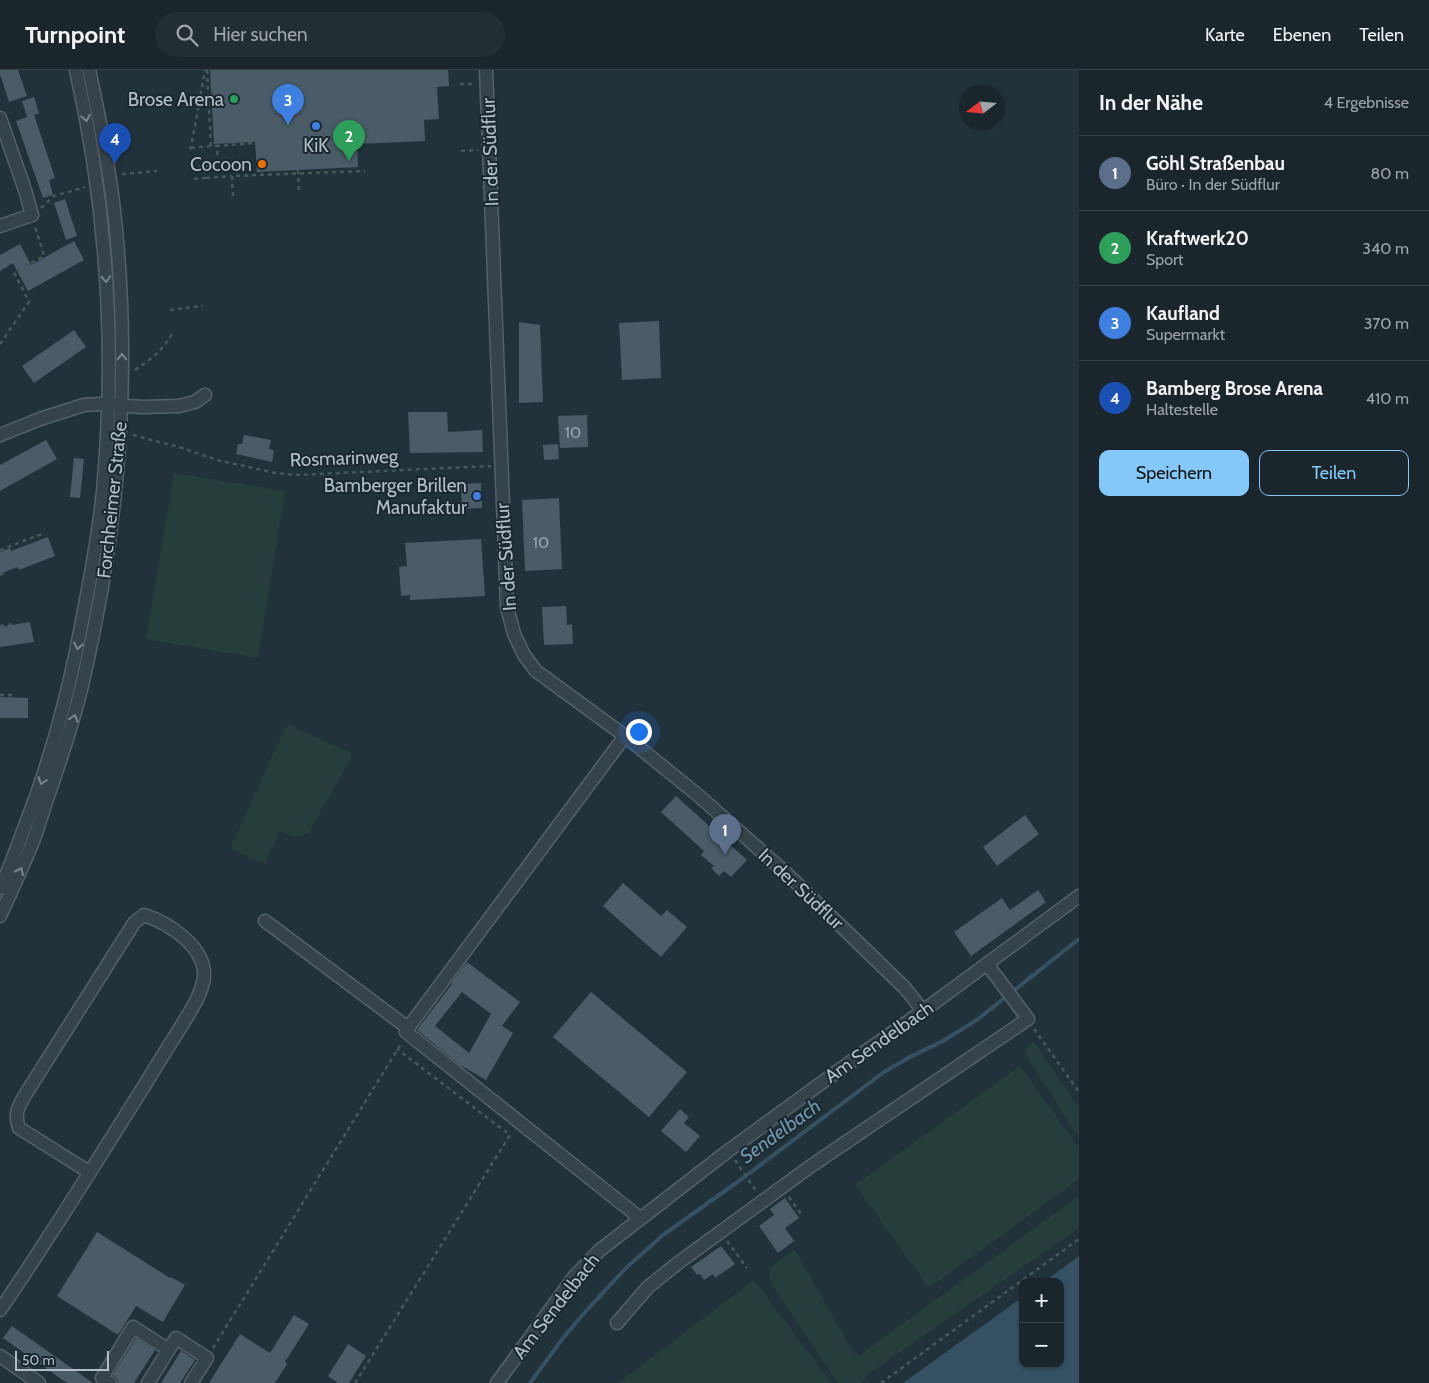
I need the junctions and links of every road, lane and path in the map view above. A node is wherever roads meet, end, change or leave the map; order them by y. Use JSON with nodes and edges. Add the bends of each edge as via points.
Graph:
{"nodes":[{"id":1,"x":76,"y":70,"type":"edge"},
{"id":2,"x":89,"y":70,"type":"edge"},
{"id":3,"x":206,"y":70,"type":"edge"},
{"id":4,"x":486,"y":70,"type":"edge"},
{"id":5,"x":460,"y":84,"type":"dead end"},
{"id":6,"x":476,"y":84,"type":"dead end"},
{"id":7,"x":208,"y":97,"type":"junction"},
{"id":8,"x":199,"y":98,"type":"junction"},
{"id":9,"x":185,"y":99,"type":"dead end"},
{"id":10,"x":0,"y":118,"type":"edge"},
{"id":11,"x":255,"y":143,"type":"dead end"},
{"id":12,"x":211,"y":146,"type":"junction"},
{"id":13,"x":217,"y":146,"type":"junction"},
{"id":14,"x":489,"y":149,"type":"junction"},
{"id":15,"x":461,"y":151,"type":"dead end"},
{"id":16,"x":204,"y":166,"type":"junction"},
{"id":17,"x":191,"y":167,"type":"dead end"},
{"id":18,"x":158,"y":171,"type":"dead end"},
{"id":19,"x":365,"y":171,"type":"dead end"},
{"id":20,"x":298,"y":172,"type":"junction"},
{"id":21,"x":122,"y":174,"type":"dead end"},
{"id":22,"x":232,"y":176,"type":"junction"},
{"id":23,"x":205,"y":178,"type":"junction"},
{"id":24,"x":192,"y":179,"type":"dead end"},
{"id":25,"x":85,"y":187,"type":"dead end"},
{"id":26,"x":299,"y":192,"type":"dead end"},
{"id":27,"x":233,"y":196,"type":"dead end"},
{"id":28,"x":32,"y":215,"type":"junction"},
{"id":29,"x":0,"y":226,"type":"edge"},
{"id":30,"x":203,"y":306,"type":"dead end"},
{"id":31,"x":170,"y":310,"type":"dead end"},
{"id":32,"x":172,"y":334,"type":"dead end"},
{"id":33,"x":0,"y":344,"type":"edge"},
{"id":34,"x":122,"y":372,"type":"junction"},
{"id":35,"x":205,"y":395,"type":"dead end"},
{"id":36,"x":115,"y":406,"type":"junction"},
{"id":37,"x":0,"y":435,"type":"edge"},
{"id":38,"x":133,"y":435,"type":"dead end"},
{"id":39,"x":501,"y":466,"type":"junction"},
{"id":40,"x":42,"y":534,"type":"dead end"},
{"id":41,"x":0,"y":550,"type":"edge"},
{"id":42,"x":15,"y":624,"type":"dead end"},
{"id":43,"x":0,"y":626,"type":"edge"},
{"id":44,"x":0,"y":695,"type":"edge"},
{"id":45,"x":14,"y":696,"type":"dead end"},
{"id":46,"x":625,"y":736,"type":"junction"},
{"id":47,"x":0,"y":888,"type":"edge"},
{"id":48,"x":1079,"y":896,"type":"edge"},
{"id":49,"x":0,"y":916,"type":"edge"},
{"id":50,"x":264,"y":921,"type":"dead end"},
{"id":51,"x":987,"y":964,"type":"junction"},
{"id":52,"x":923,"y":1011,"type":"junction"},
{"id":53,"x":1028,"y":1019,"type":"junction"},
{"id":54,"x":407,"y":1030,"type":"junction"},
{"id":55,"x":398,"y":1049,"type":"junction"},
{"id":56,"x":1079,"y":1092,"type":"edge"},
{"id":57,"x":737,"y":1163,"type":"dead end"},
{"id":58,"x":89,"y":1172,"type":"junction"},
{"id":59,"x":753,"y":1187,"type":"dead end"},
{"id":60,"x":782,"y":1188,"type":"junction"},
{"id":61,"x":801,"y":1214,"type":"dead end"},
{"id":62,"x":640,"y":1218,"type":"junction"},
{"id":63,"x":721,"y":1232,"type":"junction"},
{"id":64,"x":1079,"y":1239,"type":"edge"},
{"id":65,"x":747,"y":1268,"type":"dead end"},
{"id":66,"x":0,"y":1310,"type":"edge"},
{"id":67,"x":618,"y":1323,"type":"dead end"},
{"id":68,"x":169,"y":1350,"type":"junction"},
{"id":69,"x":0,"y":1356,"type":"edge"},
{"id":70,"x":207,"y":1358,"type":"junction"},
{"id":71,"x":35,"y":1382,"type":"edge"},
{"id":72,"x":110,"y":1383,"type":"edge"},
{"id":73,"x":148,"y":1383,"type":"edge"},
{"id":74,"x":191,"y":1383,"type":"edge"},
{"id":75,"x":355,"y":1383,"type":"edge"},
{"id":76,"x":497,"y":1383,"type":"edge"},
{"id":77,"x":881,"y":1383,"type":"edge"}],
"edges":[{"from":1,"to":36,"type":"street","name":"Forchheimer Straße","one_way":true,"via":[[91,142],[101,218]]},
{"from":34,"to":2,"type":"street","name":"Forchheimer Straße","one_way":true,"via":[[115,219]]},
{"from":3,"to":7,"type":"path"},
{"from":3,"to":8,"type":"path"},
{"from":4,"to":14,"type":"street","name":"In der Südflur"},
{"from":5,"to":6,"type":"path"},
{"from":7,"to":8,"type":"path"},
{"from":7,"to":12,"type":"path"},
{"from":8,"to":9,"type":"path"},
{"from":8,"to":12,"type":"path","via":[[190,148]]},
{"from":10,"to":28,"type":"street"},
{"from":11,"to":13,"type":"path"},
{"from":12,"to":13,"type":"path"},
{"from":13,"to":16,"type":"path","via":[[218,165]]},
{"from":14,"to":15,"type":"path"},
{"from":14,"to":39,"type":"street","name":"In der Südflur"},
{"from":16,"to":17,"type":"path"},
{"from":16,"to":23,"type":"path"},
{"from":18,"to":21,"type":"path"},
{"from":19,"to":20,"type":"path"},
{"from":20,"to":22,"type":"path"},
{"from":20,"to":26,"type":"path"},
{"from":22,"to":23,"type":"path"},
{"from":22,"to":27,"type":"path"},
{"from":23,"to":24,"type":"path"},
{"from":25,"to":28,"type":"path","via":[[54,196]]},
{"from":28,"to":29,"type":"street"},
{"from":28,"to":33,"type":"path","via":[[44,256],[14,272],[28,302]]},
{"from":30,"to":31,"type":"path"},
{"from":32,"to":34,"type":"path","via":[[156,356],[134,370]]},
{"from":34,"to":36,"type":"street","name":"Forchheimer Straße"},
{"from":35,"to":36,"type":"street","via":[[195,402],[179,406]]},
{"from":36,"to":37,"type":"street","via":[[72,408]]},
{"from":36,"to":47,"type":"street","name":"Forchheimer Straße","one_way":true,"via":[[74,667],[44,776]]},
{"from":49,"to":36,"type":"street","name":"Forchheimer Straße","one_way":true,"via":[[36,834],[87,665],[103,584],[120,450]]},
{"from":38,"to":39,"type":"path","name":"Rosmarinweg","via":[[217,460],[296,475]]},
{"from":39,"to":46,"type":"street","name":"In der Südflur","via":[[507,607],[524,656],[536,671]]},
{"from":40,"to":41,"type":"path"},
{"from":42,"to":43,"type":"path"},
{"from":44,"to":45,"type":"path"},
{"from":46,"to":52,"type":"street","name":"In der Südflur","via":[[786,873],[905,988]]},
{"from":46,"to":54,"type":"street"},
{"from":48,"to":51,"type":"street","name":"Am Sendelbach"},
{"from":50,"to":54,"type":"street"},
{"from":51,"to":52,"type":"street","name":"Am Sendelbach"},
{"from":51,"to":53,"type":"street"},
{"from":52,"to":62,"type":"street","name":"Am Sendelbach"},
{"from":53,"to":56,"type":"path"},
{"from":53,"to":60,"type":"street"},
{"from":54,"to":55,"type":"path"},
{"from":54,"to":62,"type":"street"},
{"from":55,"to":70,"type":"path"},
{"from":55,"to":75,"type":"path","via":[[510,1135]]},
{"from":57,"to":59,"type":"path"},
{"from":58,"to":58,"type":"street","via":[[175,1037],[200,992],[204,975],[200,957],[188,941],[158,920],[144,915],[129,930],[19,1106],[16,1119],[19,1128]]},
{"from":58,"to":66,"type":"street"},
{"from":60,"to":61,"type":"path"},
{"from":60,"to":63,"type":"street"},
{"from":62,"to":76,"type":"street","name":"Am Sendelbach","via":[[600,1250],[574,1277]]},
{"from":63,"to":65,"type":"path"},
{"from":63,"to":67,"type":"street","via":[[648,1287]]},
{"from":64,"to":77,"type":"path"},
{"from":68,"to":70,"type":"street","via":[[176,1338]]},
{"from":68,"to":72,"type":"street","via":[[133,1327],[102,1378]]},
{"from":68,"to":73,"type":"street"},
{"from":69,"to":71,"type":"street"},
{"from":70,"to":74,"type":"street"}]}
